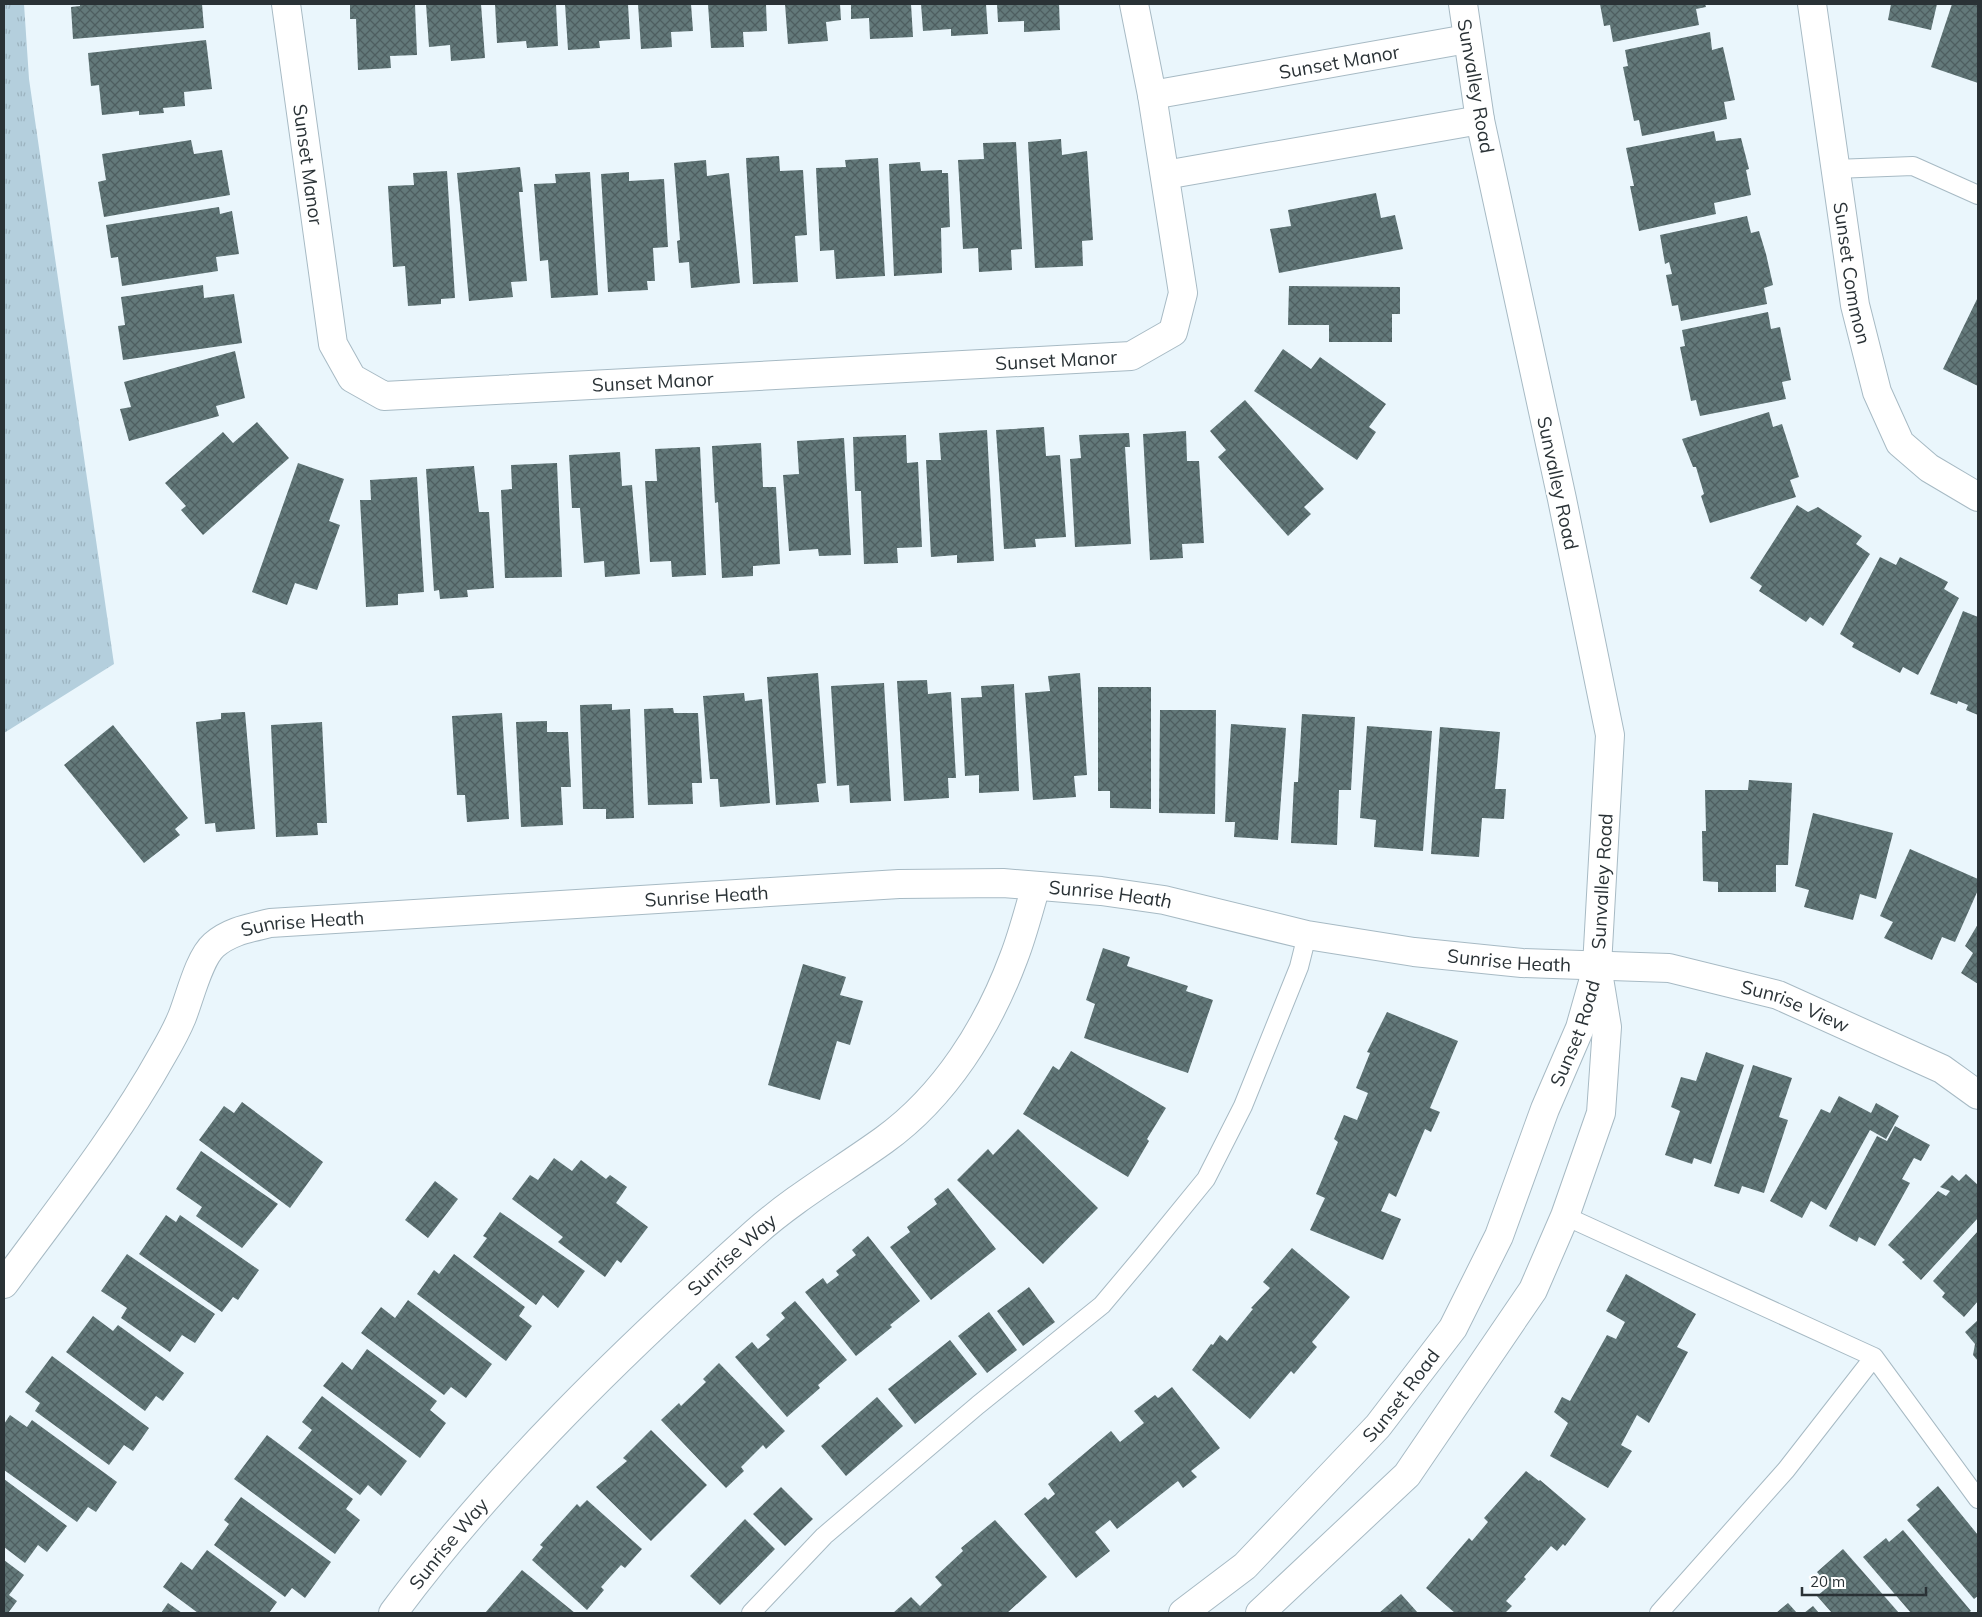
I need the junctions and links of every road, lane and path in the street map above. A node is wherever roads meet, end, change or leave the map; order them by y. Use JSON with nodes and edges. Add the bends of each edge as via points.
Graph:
{"nodes":[{"id":1,"x":286,"y":4,"type":"edge"},
{"id":2,"x":1134,"y":4,"type":"edge"},
{"id":3,"x":1462,"y":4,"type":"edge"},
{"id":4,"x":1812,"y":4,"type":"edge"},
{"id":5,"x":1467,"y":39,"type":"junction"},
{"id":6,"x":1152,"y":95,"type":"junction"},
{"id":7,"x":1480,"y":120,"type":"junction"},
{"id":8,"x":1835,"y":168,"type":"junction"},
{"id":9,"x":1165,"y":175,"type":"junction"},
{"id":10,"x":1978,"y":195,"type":"edge"},
{"id":11,"x":1978,"y":497,"type":"edge"},
{"id":12,"x":1036,"y":886,"type":"junction"},
{"id":13,"x":1307,"y":935,"type":"junction"},
{"id":14,"x":1597,"y":966,"type":"junction"},
{"id":15,"x":1978,"y":1095,"type":"edge"},
{"id":16,"x":1565,"y":1216,"type":"junction"},
{"id":17,"x":4,"y":1284,"type":"edge"},
{"id":18,"x":1874,"y":1357,"type":"junction"},
{"id":19,"x":1978,"y":1499,"type":"edge"},
{"id":20,"x":393,"y":1613,"type":"edge"},
{"id":21,"x":751,"y":1613,"type":"edge"},
{"id":22,"x":1183,"y":1613,"type":"edge"},
{"id":23,"x":1260,"y":1613,"type":"edge"},
{"id":24,"x":1659,"y":1613,"type":"edge"}],
"edges":[{"from":1,"to":9,"type":"street","name":"Sunset Manor","via":[[333,344],[352,378],[384,396],[1131,356],[1173,332],[1183,293]]},
{"from":2,"to":6,"type":"street","name":"Sunset Manor"},
{"from":3,"to":5,"type":"street","name":"Sunvalley Road"},
{"from":4,"to":8,"type":"street","name":"Sunset Common"},
{"from":5,"to":6,"type":"street","name":"Sunset Manor"},
{"from":5,"to":7,"type":"street","name":"Sunvalley Road"},
{"from":6,"to":9,"type":"street","name":"Sunset Manor"},
{"from":7,"to":9,"type":"street"},
{"from":7,"to":14,"type":"street","name":"Sunvalley Road","via":[[1610,735]]},
{"from":8,"to":10,"type":"lane","via":[[1913,166]]},
{"from":8,"to":11,"type":"street","name":"Sunset Common","via":[[1855,305],[1877,392],[1900,442],[1929,468]]},
{"from":12,"to":13,"type":"street","name":"Sunrise Heath","via":[[1164,900]]},
{"from":12,"to":17,"type":"street","name":"Sunrise Heath","via":[[1003,883],[900,884],[270,923],[236,931],[213,946],[181,1019],[137,1098]]},
{"from":12,"to":20,"type":"street","name":"Sunrise Way","via":[[1014,957],[988,1016],[961,1060],[936,1092],[886,1139],[757,1231],[608,1372],[464,1525]]},
{"from":13,"to":14,"type":"street","name":"Sunrise Heath","via":[[1465,958]]},
{"from":13,"to":21,"type":"lane","via":[[1296,976],[1243,1106],[1206,1179],[1144,1255],[1102,1305],[824,1536]]},
{"from":14,"to":15,"type":"street","name":"Sunrise View","via":[[1669,968],[1778,994],[1942,1069]]},
{"from":14,"to":16,"type":"street","name":"Sunset Road","via":[[1607,1027],[1601,1112]]},
{"from":14,"to":22,"type":"street","name":"Sunset Road","via":[[1580,1028],[1545,1109],[1499,1236],[1453,1328],[1378,1426],[1244,1566]]},
{"from":16,"to":18,"type":"lane"},
{"from":16,"to":23,"type":"street","name":"Sunset Road","via":[[1533,1290],[1408,1475]]},
{"from":18,"to":19,"type":"lane"},
{"from":18,"to":24,"type":"lane","via":[[1786,1470]]}]}
